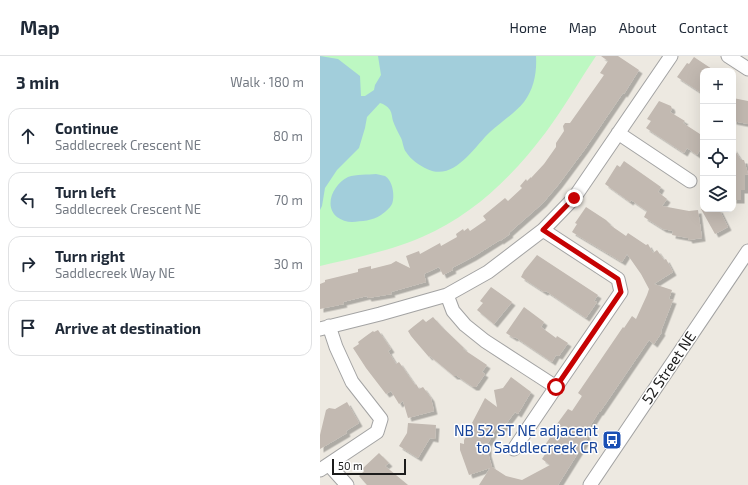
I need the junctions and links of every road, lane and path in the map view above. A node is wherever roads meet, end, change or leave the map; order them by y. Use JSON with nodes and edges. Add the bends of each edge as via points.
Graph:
{"nodes":[{"id":1,"x":670,"y":56,"type":"edge"},
{"id":2,"x":728,"y":56,"type":"edge"},
{"id":3,"x":748,"y":69,"type":"edge"},
{"id":4,"x":618,"y":133,"type":"junction"},
{"id":5,"x":690,"y":181,"type":"dead end"},
{"id":6,"x":543,"y":230,"type":"junction"},
{"id":7,"x":748,"y":251,"type":"edge"},
{"id":8,"x":447,"y":295,"type":"junction"},
{"id":9,"x":324,"y":328,"type":"edge"},
{"id":10,"x":556,"y":387,"type":"junction"},
{"id":11,"x":514,"y":449,"type":"dead end"},
{"id":12,"x":324,"y":467,"type":"edge"},
{"id":13,"x":347,"y":485,"type":"edge"},
{"id":14,"x":590,"y":485,"type":"edge"}],
"edges":[{"from":1,"to":4,"type":"street"},
{"from":2,"to":3,"type":"street"},
{"from":4,"to":5,"type":"street"},
{"from":4,"to":6,"type":"street","via":[[574,198]]},
{"from":6,"to":8,"type":"street","via":[[488,272]]},
{"from":6,"to":10,"type":"street","via":[[618,279],[621,292]]},
{"from":7,"to":14,"type":"street","name":"52 Street NE"},
{"from":8,"to":9,"type":"street"},
{"from":8,"to":10,"type":"street","via":[[453,311],[485,341]]},
{"from":9,"to":12,"type":"street","via":[[352,382],[381,419],[377,432]]},
{"from":10,"to":11,"type":"street"},
{"from":12,"to":13,"type":"street"}]}
